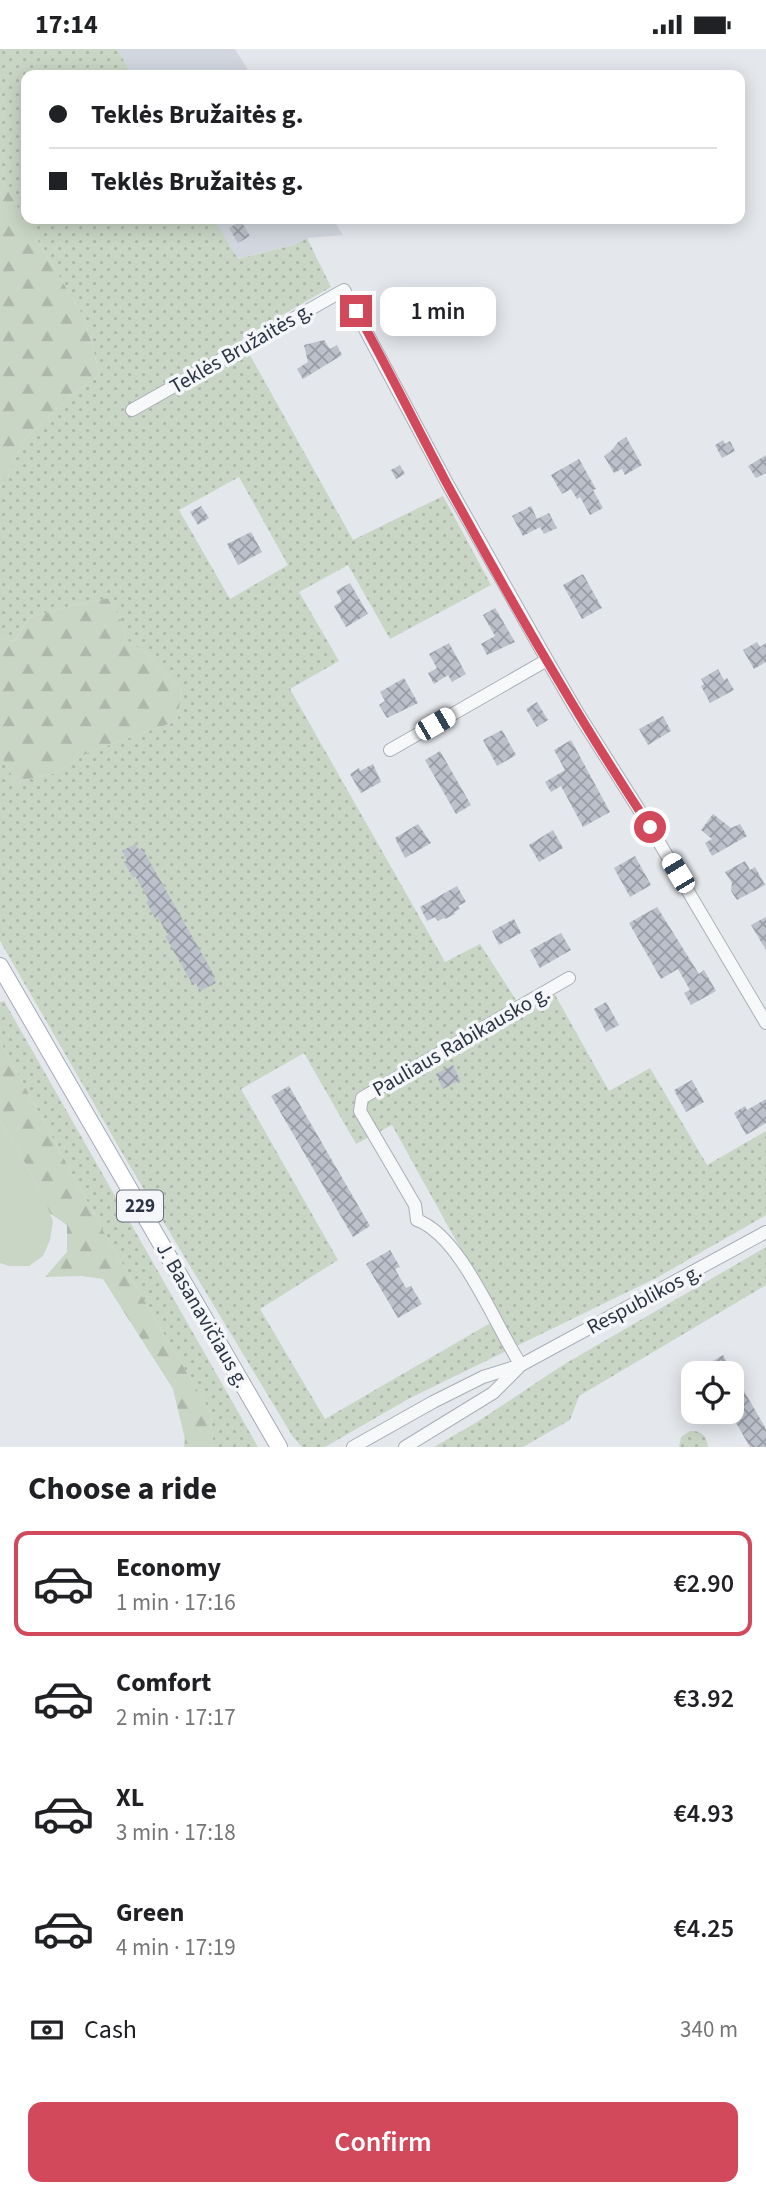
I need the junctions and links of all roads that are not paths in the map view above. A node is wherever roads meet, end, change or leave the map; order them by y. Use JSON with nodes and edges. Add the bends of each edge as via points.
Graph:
{"nodes":[{"id":1,"x":132,"y":410,"type":"dead end"},
{"id":2,"x":547,"y":660,"type":"junction"},
{"id":3,"x":390,"y":750,"type":"dead end"},
{"id":4,"x":0,"y":966,"type":"edge"},
{"id":5,"x":569,"y":978,"type":"dead end"},
{"id":6,"x":766,"y":1023,"type":"edge"},
{"id":7,"x":766,"y":1232,"type":"edge"},
{"id":8,"x":521,"y":1365,"type":"junction"},
{"id":9,"x":279,"y":1447,"type":"edge"},
{"id":10,"x":354,"y":1447,"type":"edge"},
{"id":11,"x":405,"y":1447,"type":"edge"}],
"edges":[{"from":1,"to":2,"type":"street","name":"Teklės Bružaitės g.","via":[[344,289]]},
{"from":2,"to":3,"type":"street"},
{"from":2,"to":6,"type":"street","name":"Teklės Bružaitės g."},
{"from":4,"to":9,"type":"main road","name":"J. Basanavičiaus g.","number":"229"},
{"from":5,"to":8,"type":"street","name":"Pauliaus Rabikausko g.","via":[[362,1098],[360,1111],[415,1205],[417,1220],[443,1237],[473,1278]]},
{"from":7,"to":8,"type":"street","name":"Respublikos g."},
{"from":8,"to":10,"type":"street","name":"Respublikos g.","via":[[433,1402]]},
{"from":8,"to":11,"type":"street","name":"Respublikos g.","via":[[493,1393]]}]}
